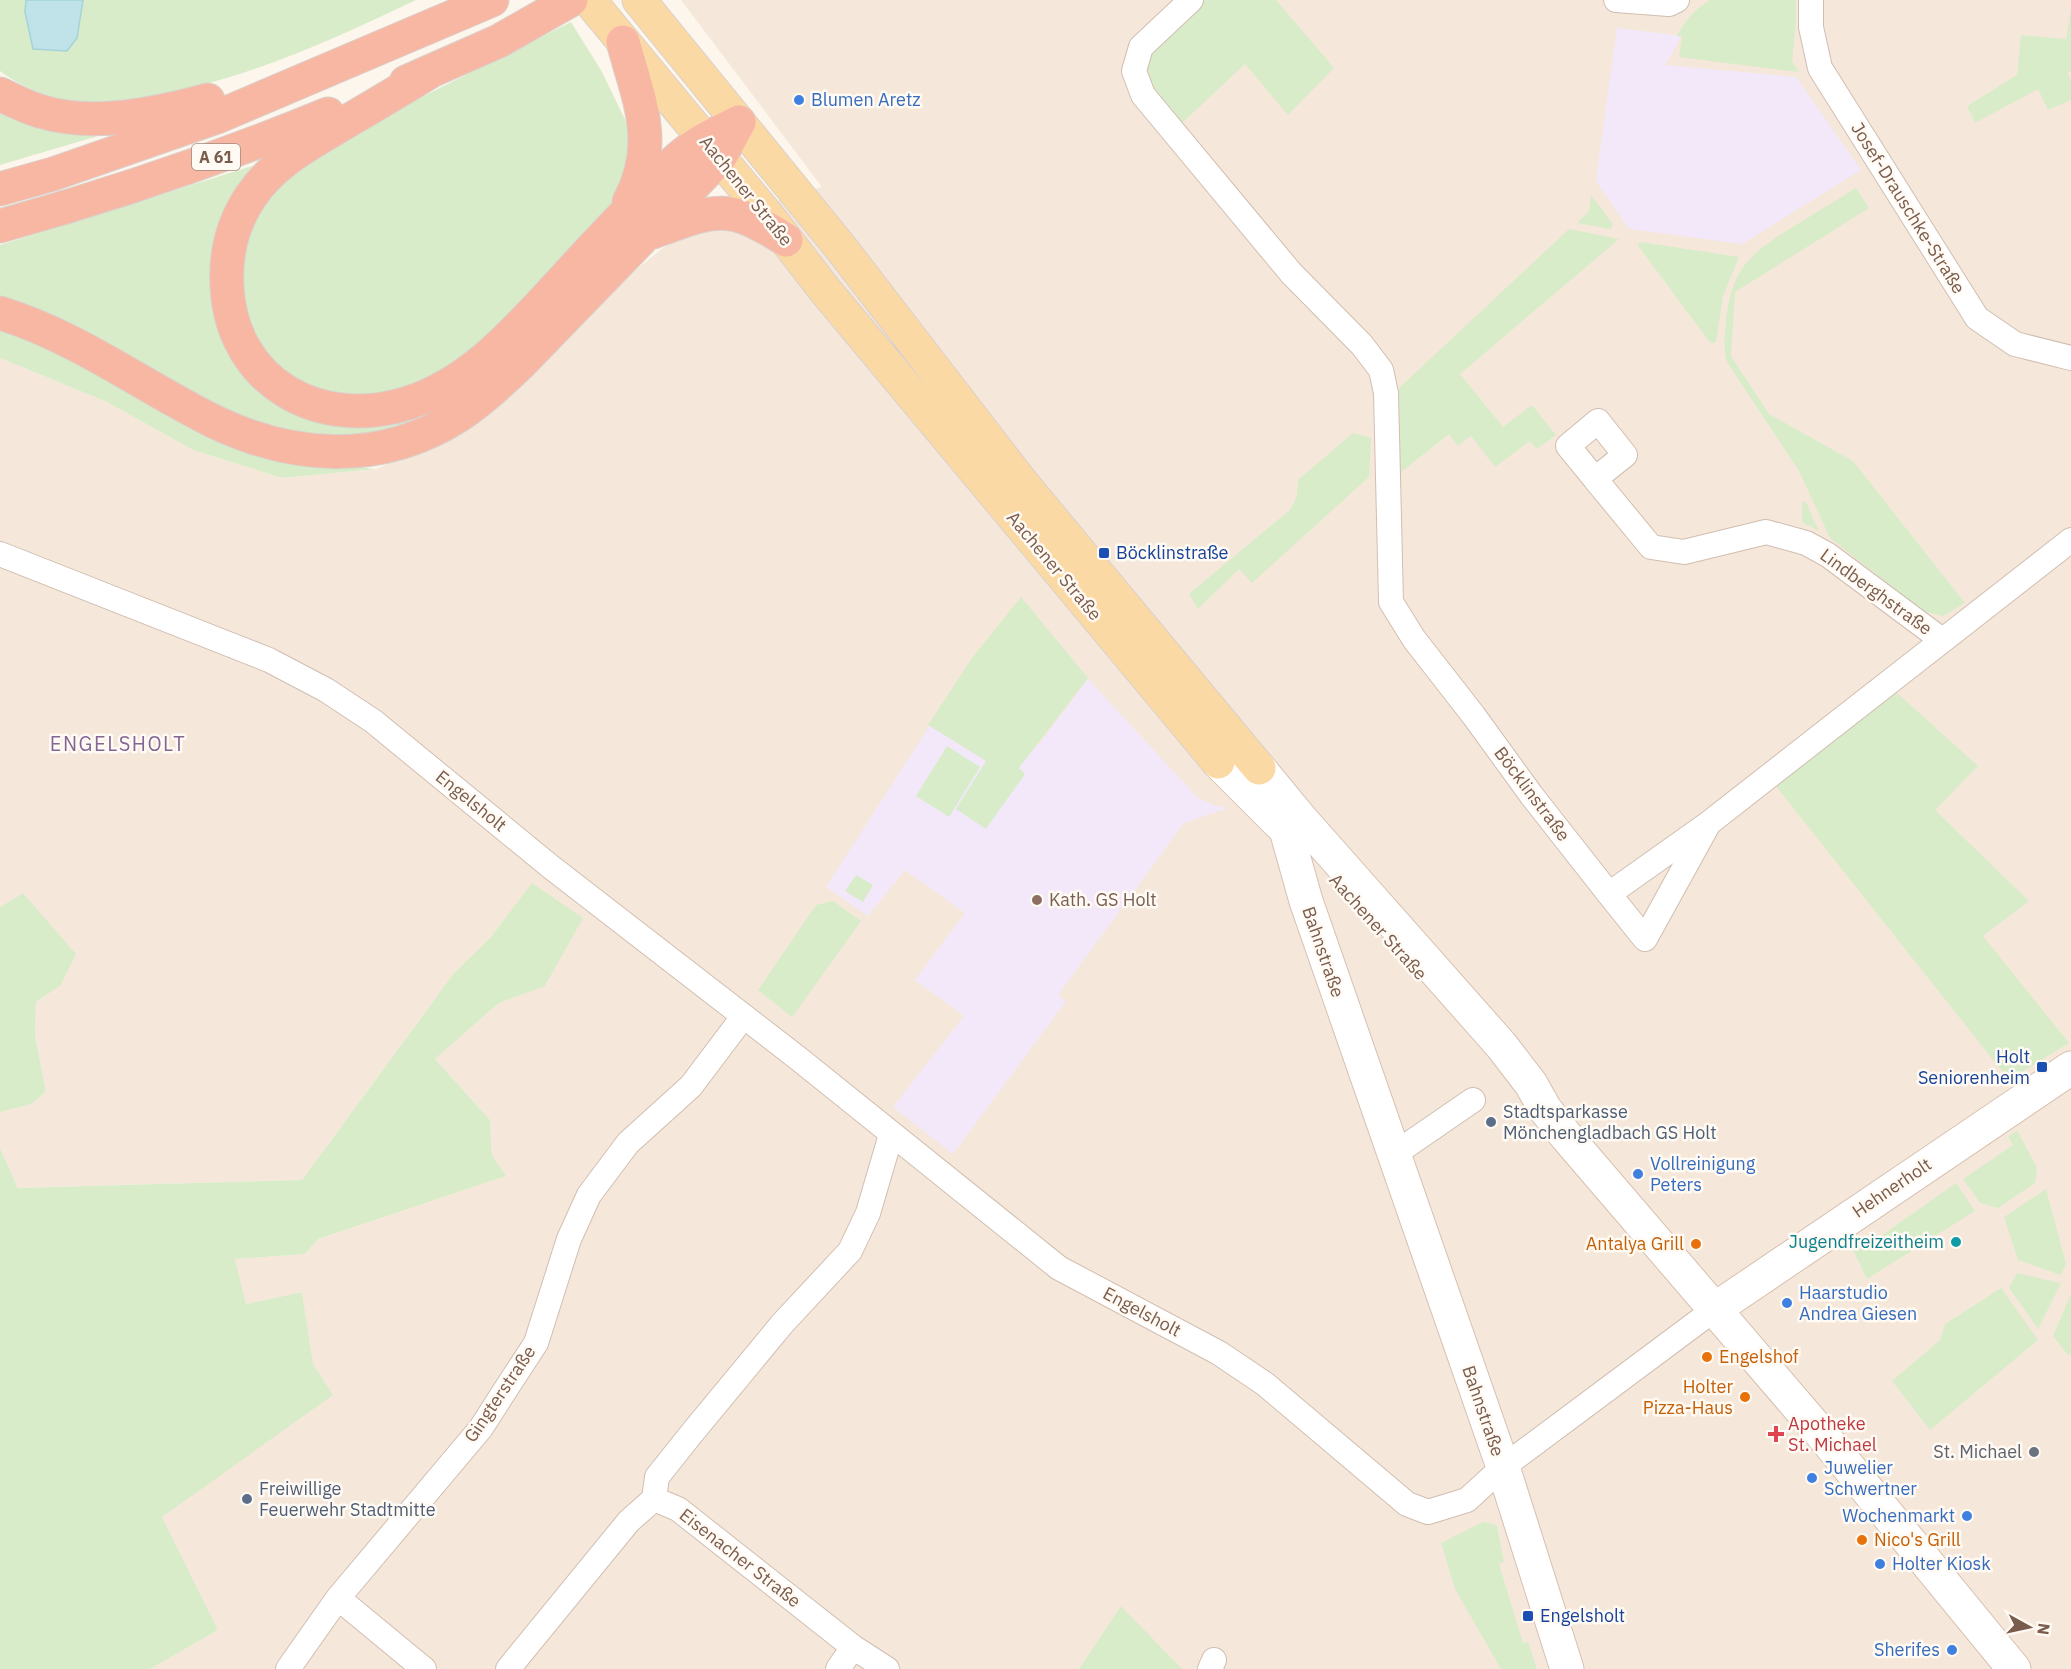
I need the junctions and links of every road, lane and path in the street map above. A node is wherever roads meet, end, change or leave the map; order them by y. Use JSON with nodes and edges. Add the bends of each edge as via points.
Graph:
{"nodes":[{"id":1,"x":492,"y":0,"type":"edge"},
{"id":2,"x":571,"y":0,"type":"edge"},
{"id":3,"x":589,"y":0,"type":"edge"},
{"id":4,"x":1191,"y":0,"type":"edge"},
{"id":5,"x":1616,"y":0,"type":"edge"},
{"id":6,"x":1677,"y":0,"type":"edge"},
{"id":7,"x":1811,"y":0,"type":"edge"},
{"id":8,"x":645,"y":8,"type":"edge"},
{"id":9,"x":619,"y":36,"type":"junction"},
{"id":10,"x":360,"y":57,"type":"junction"},
{"id":11,"x":428,"y":73,"type":"junction"},
{"id":12,"x":0,"y":94,"type":"edge"},
{"id":13,"x":739,"y":122,"type":"junction"},
{"id":14,"x":712,"y":149,"type":"junction"},
{"id":15,"x":0,"y":189,"type":"edge"},
{"id":16,"x":0,"y":226,"type":"edge"},
{"id":17,"x":628,"y":230,"type":"junction"},
{"id":18,"x":786,"y":240,"type":"junction"},
{"id":19,"x":0,"y":313,"type":"edge"},
{"id":20,"x":2071,"y":358,"type":"edge"},
{"id":21,"x":1595,"y":479,"type":"dead end"},
{"id":22,"x":2071,"y":540,"type":"edge"},
{"id":23,"x":0,"y":554,"type":"edge"},
{"id":24,"x":1942,"y":640,"type":"junction"},
{"id":25,"x":1218,"y":762,"type":"junction"},
{"id":26,"x":1258,"y":768,"type":"junction"},
{"id":27,"x":1709,"y":822,"type":"junction"},
{"id":28,"x":1286,"y":830,"type":"junction"},
{"id":29,"x":1300,"y":884,"type":"junction"},
{"id":30,"x":1609,"y":894,"type":"junction"},
{"id":31,"x":743,"y":1017,"type":"junction"},
{"id":32,"x":2071,"y":1068,"type":"edge"},
{"id":33,"x":1473,"y":1100,"type":"dead end"},
{"id":34,"x":1545,"y":1109,"type":"junction"},
{"id":35,"x":891,"y":1135,"type":"junction"},
{"id":36,"x":1394,"y":1155,"type":"junction"},
{"id":37,"x":1715,"y":1309,"type":"junction"},
{"id":38,"x":1503,"y":1467,"type":"junction"},
{"id":39,"x":654,"y":1499,"type":"junction"},
{"id":40,"x":338,"y":1598,"type":"junction"},
{"id":41,"x":853,"y":1647,"type":"junction"},
{"id":42,"x":288,"y":1669,"type":"edge"},
{"id":43,"x":424,"y":1669,"type":"edge"},
{"id":44,"x":508,"y":1669,"type":"edge"},
{"id":45,"x":838,"y":1669,"type":"edge"},
{"id":46,"x":887,"y":1669,"type":"edge"},
{"id":47,"x":1567,"y":1669,"type":"edge"},
{"id":48,"x":2014,"y":1669,"type":"edge"}],
"edges":[{"from":1,"to":10,"type":"highway","number":"A 61"},
{"from":2,"to":11,"type":"highway","number":"A 61","via":[[499,41]]},
{"from":3,"to":9,"type":"main road","name":"Aachener Straße"},
{"from":4,"to":30,"type":"street","name":"Böcklinstraße","via":[[1141,47],[1134,71],[1143,95],[1291,273],[1362,345],[1380,370],[1386,393],[1391,602],[1414,639]]},
{"from":5,"to":6,"type":"street","via":[[1669,4]]},
{"from":7,"to":20,"type":"street","name":"Josef-Drauschke-Straße","via":[[1811,27],[1820,68],[1977,318],[2015,344]]},
{"from":8,"to":13,"type":"main road","name":"Aachener Straße"},
{"from":9,"to":14,"type":"main road","name":"Aachener Straße"},
{"from":9,"to":17,"type":"highway","via":[[646,136],[640,179],[630,201]]},
{"from":10,"to":12,"type":"highway","via":[[175,109],[136,116],[96,118],[44,112]]},
{"from":10,"to":15,"type":"highway","number":"A 61","via":[[217,117]]},
{"from":11,"to":16,"type":"highway","number":"A 61","via":[[177,171],[94,200]]},
{"from":11,"to":17,"type":"highway","via":[[289,157],[258,187],[238,218],[227,259],[228,308],[239,342],[266,377],[301,399],[347,411],[409,403],[463,376]]},
{"from":13,"to":14,"type":"highway"},
{"from":13,"to":26,"type":"main road","name":"Aachener Straße","via":[[1022,483]]},
{"from":14,"to":17,"type":"highway"},
{"from":14,"to":18,"type":"main road","name":"Aachener Straße"},
{"from":17,"to":18,"type":"highway","via":[[726,212],[743,216]]},
{"from":17,"to":19,"type":"highway","via":[[521,363],[490,393],[416,438],[366,451],[298,449],[232,429],[56,333]]},
{"from":18,"to":25,"type":"main road","name":"Aachener Straße"},
{"from":21,"to":24,"type":"street","name":"Lindberghstraße","via":[[1651,548],[1684,552],[1766,532],[1806,543],[1828,555]]},
{"from":22,"to":24,"type":"street","name":"Lindberghstraße"},
{"from":23,"to":31,"type":"street","name":"Engelsholt","via":[[269,660],[326,690],[373,722]]},
{"from":24,"to":27,"type":"street","name":"Lindberghstraße"},
{"from":25,"to":28,"type":"main road","name":"Aachener Straße"},
{"from":25,"to":29,"type":"main road","name":"Bahnstraße","via":[[1279,846]]},
{"from":26,"to":28,"type":"main road","name":"Bahnstraße"},
{"from":26,"to":34,"type":"main road","name":"Aachener Straße","via":[[1501,1045]]},
{"from":27,"to":30,"type":"street","name":"Lindberghstraße"},
{"from":27,"to":30,"type":"street","name":"Lindberghstraße","via":[[1645,939]]},
{"from":28,"to":29,"type":"main road","name":"Bahnstraße"},
{"from":28,"to":34,"type":"main road","name":"Aachener Straße","via":[[1392,940],[1508,1078]]},
{"from":29,"to":36,"type":"main road","name":"Bahnstraße"},
{"from":31,"to":35,"type":"street","name":"Engelsholt"},
{"from":31,"to":40,"type":"street","name":"Gingterstraße","via":[[691,1086],[628,1143],[589,1195],[569,1239],[536,1343],[481,1428]]},
{"from":32,"to":37,"type":"main road","name":"Hehnerholt"},
{"from":33,"to":36,"type":"street"},
{"from":34,"to":37,"type":"main road","name":"Aachener Straße"},
{"from":35,"to":38,"type":"street","name":"Engelsholt","via":[[1059,1268],[1219,1353],[1265,1384],[1407,1504],[1428,1512],[1467,1500]]},
{"from":35,"to":39,"type":"street","via":[[868,1213],[850,1251],[782,1324],[692,1432],[657,1477]]},
{"from":36,"to":38,"type":"main road","name":"Bahnstraße"},
{"from":37,"to":38,"type":"street","name":"Engelsholt"},
{"from":37,"to":48,"type":"main road","name":"Aachener Straße"},
{"from":38,"to":47,"type":"main road","name":"Bahnstraße"},
{"from":39,"to":41,"type":"street","name":"Eisenacher Straße","via":[[678,1509]]},
{"from":39,"to":44,"type":"street","via":[[629,1521]]},
{"from":40,"to":42,"type":"street","name":"Gingterstraße"},
{"from":40,"to":43,"type":"street"},
{"from":41,"to":45,"type":"street"},
{"from":41,"to":46,"type":"street","name":"Eisenacher Straße"}]}
